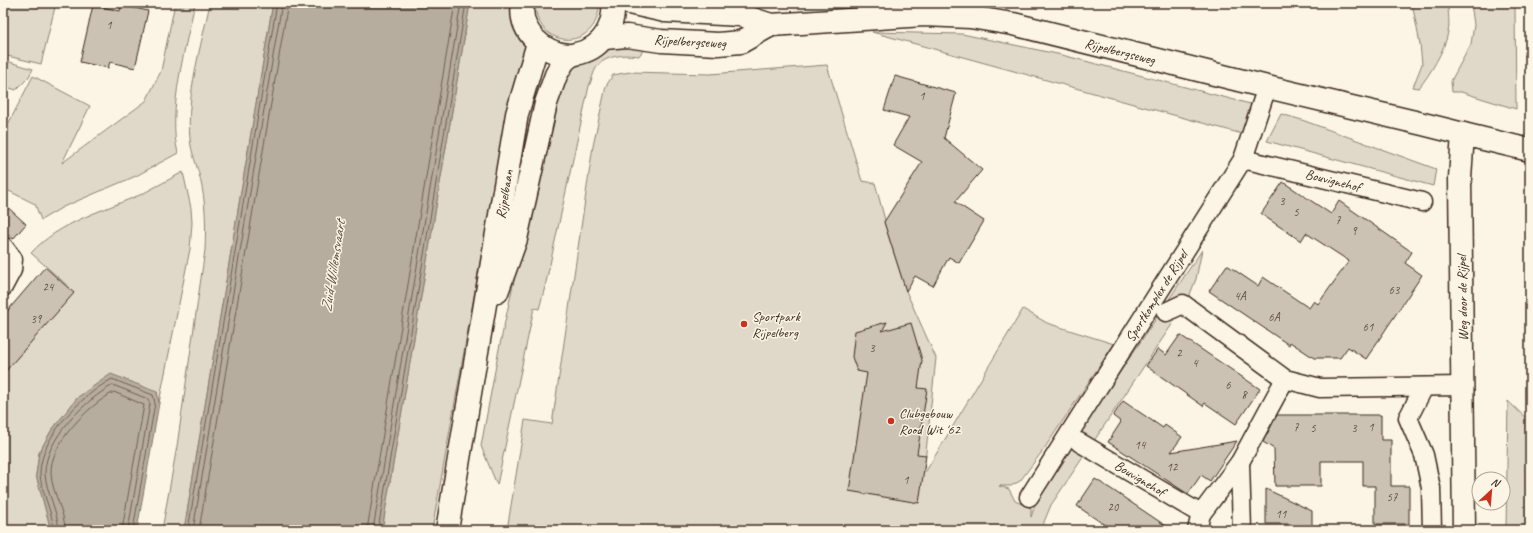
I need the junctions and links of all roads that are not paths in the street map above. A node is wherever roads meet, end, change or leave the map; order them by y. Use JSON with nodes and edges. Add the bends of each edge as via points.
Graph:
{"nodes":[{"id":1,"x":523,"y":3,"type":"edge"},
{"id":2,"x":613,"y":3,"type":"edge"},
{"id":3,"x":629,"y":3,"type":"edge"},
{"id":4,"x":772,"y":25,"type":"junction"},
{"id":5,"x":604,"y":38,"type":"junction"},
{"id":6,"x":538,"y":43,"type":"junction"},
{"id":7,"x":570,"y":56,"type":"junction"},
{"id":8,"x":1267,"y":87,"type":"junction"},
{"id":9,"x":1464,"y":134,"type":"junction"},
{"id":10,"x":1530,"y":150,"type":"edge"},
{"id":11,"x":1243,"y":159,"type":"junction"},
{"id":12,"x":1422,"y":202,"type":"dead end"},
{"id":13,"x":8,"y":252,"type":"edge"},
{"id":14,"x":3,"y":287,"type":"edge"},
{"id":15,"x":1166,"y":312,"type":"dead end"},
{"id":16,"x":478,"y":346,"type":"junction"},
{"id":17,"x":1285,"y":379,"type":"junction"},
{"id":18,"x":1463,"y":386,"type":"junction"},
{"id":19,"x":1424,"y":387,"type":"junction"},
{"id":20,"x":1079,"y":442,"type":"dead end"},
{"id":21,"x":1240,"y":462,"type":"junction"},
{"id":22,"x":1029,"y":497,"type":"dead end"},
{"id":23,"x":1199,"y":522,"type":"edge"},
{"id":24,"x":447,"y":530,"type":"edge"},
{"id":25,"x":1242,"y":530,"type":"edge"},
{"id":26,"x":1432,"y":530,"type":"edge"},
{"id":27,"x":1464,"y":530,"type":"edge"}],
"edges":[{"from":1,"to":6,"type":"street","via":[[524,21]]},
{"from":2,"to":5,"type":"street","via":[[611,25]]},
{"from":3,"to":4,"type":"street","name":"Rijpelbergseweg","via":[[665,11],[741,15]]},
{"from":4,"to":5,"type":"street","name":"Rijpelbergseweg","via":[[741,42],[718,44],[661,41],[627,36]]},
{"from":4,"to":8,"type":"street","name":"Rijpelbergseweg","via":[[924,14],[970,17],[1014,24]]},
{"from":5,"to":7,"type":"street","via":[[595,46]]},
{"from":6,"to":7,"type":"street","via":[[549,50]]},
{"from":6,"to":16,"type":"street","name":"Rijpelbaan","via":[[517,114]]},
{"from":7,"to":16,"type":"street","name":"Rijpelbaan","via":[[556,75],[546,103],[516,239]]},
{"from":8,"to":9,"type":"street","name":"Rijpelbergseweg"},
{"from":8,"to":11,"type":"street","name":"Sportkomplex de Rijpel"},
{"from":9,"to":10,"type":"street"},
{"from":9,"to":18,"type":"street","name":"Weg door de Rijpel","via":[[1460,178]]},
{"from":11,"to":12,"type":"street","name":"Bouvignehof"},
{"from":11,"to":22,"type":"street","name":"Sportkomplex de Rijpel"},
{"from":13,"to":14,"type":"street","via":[[12,270]]},
{"from":15,"to":17,"type":"street","via":[[1183,304]]},
{"from":16,"to":24,"type":"street","name":"Rijpelbaan"},
{"from":17,"to":19,"type":"street","via":[[1320,388]]},
{"from":17,"to":21,"type":"street","name":"Bouvignehof"},
{"from":18,"to":19,"type":"street"},
{"from":18,"to":27,"type":"street","name":"Weg door de Rijpel"},
{"from":19,"to":26,"type":"street","via":[[1408,418],[1424,455],[1432,488]]},
{"from":20,"to":23,"type":"street","name":"Bouvignehof"},
{"from":21,"to":23,"type":"street","name":"Bouvignehof"},
{"from":21,"to":25,"type":"street"}]}
